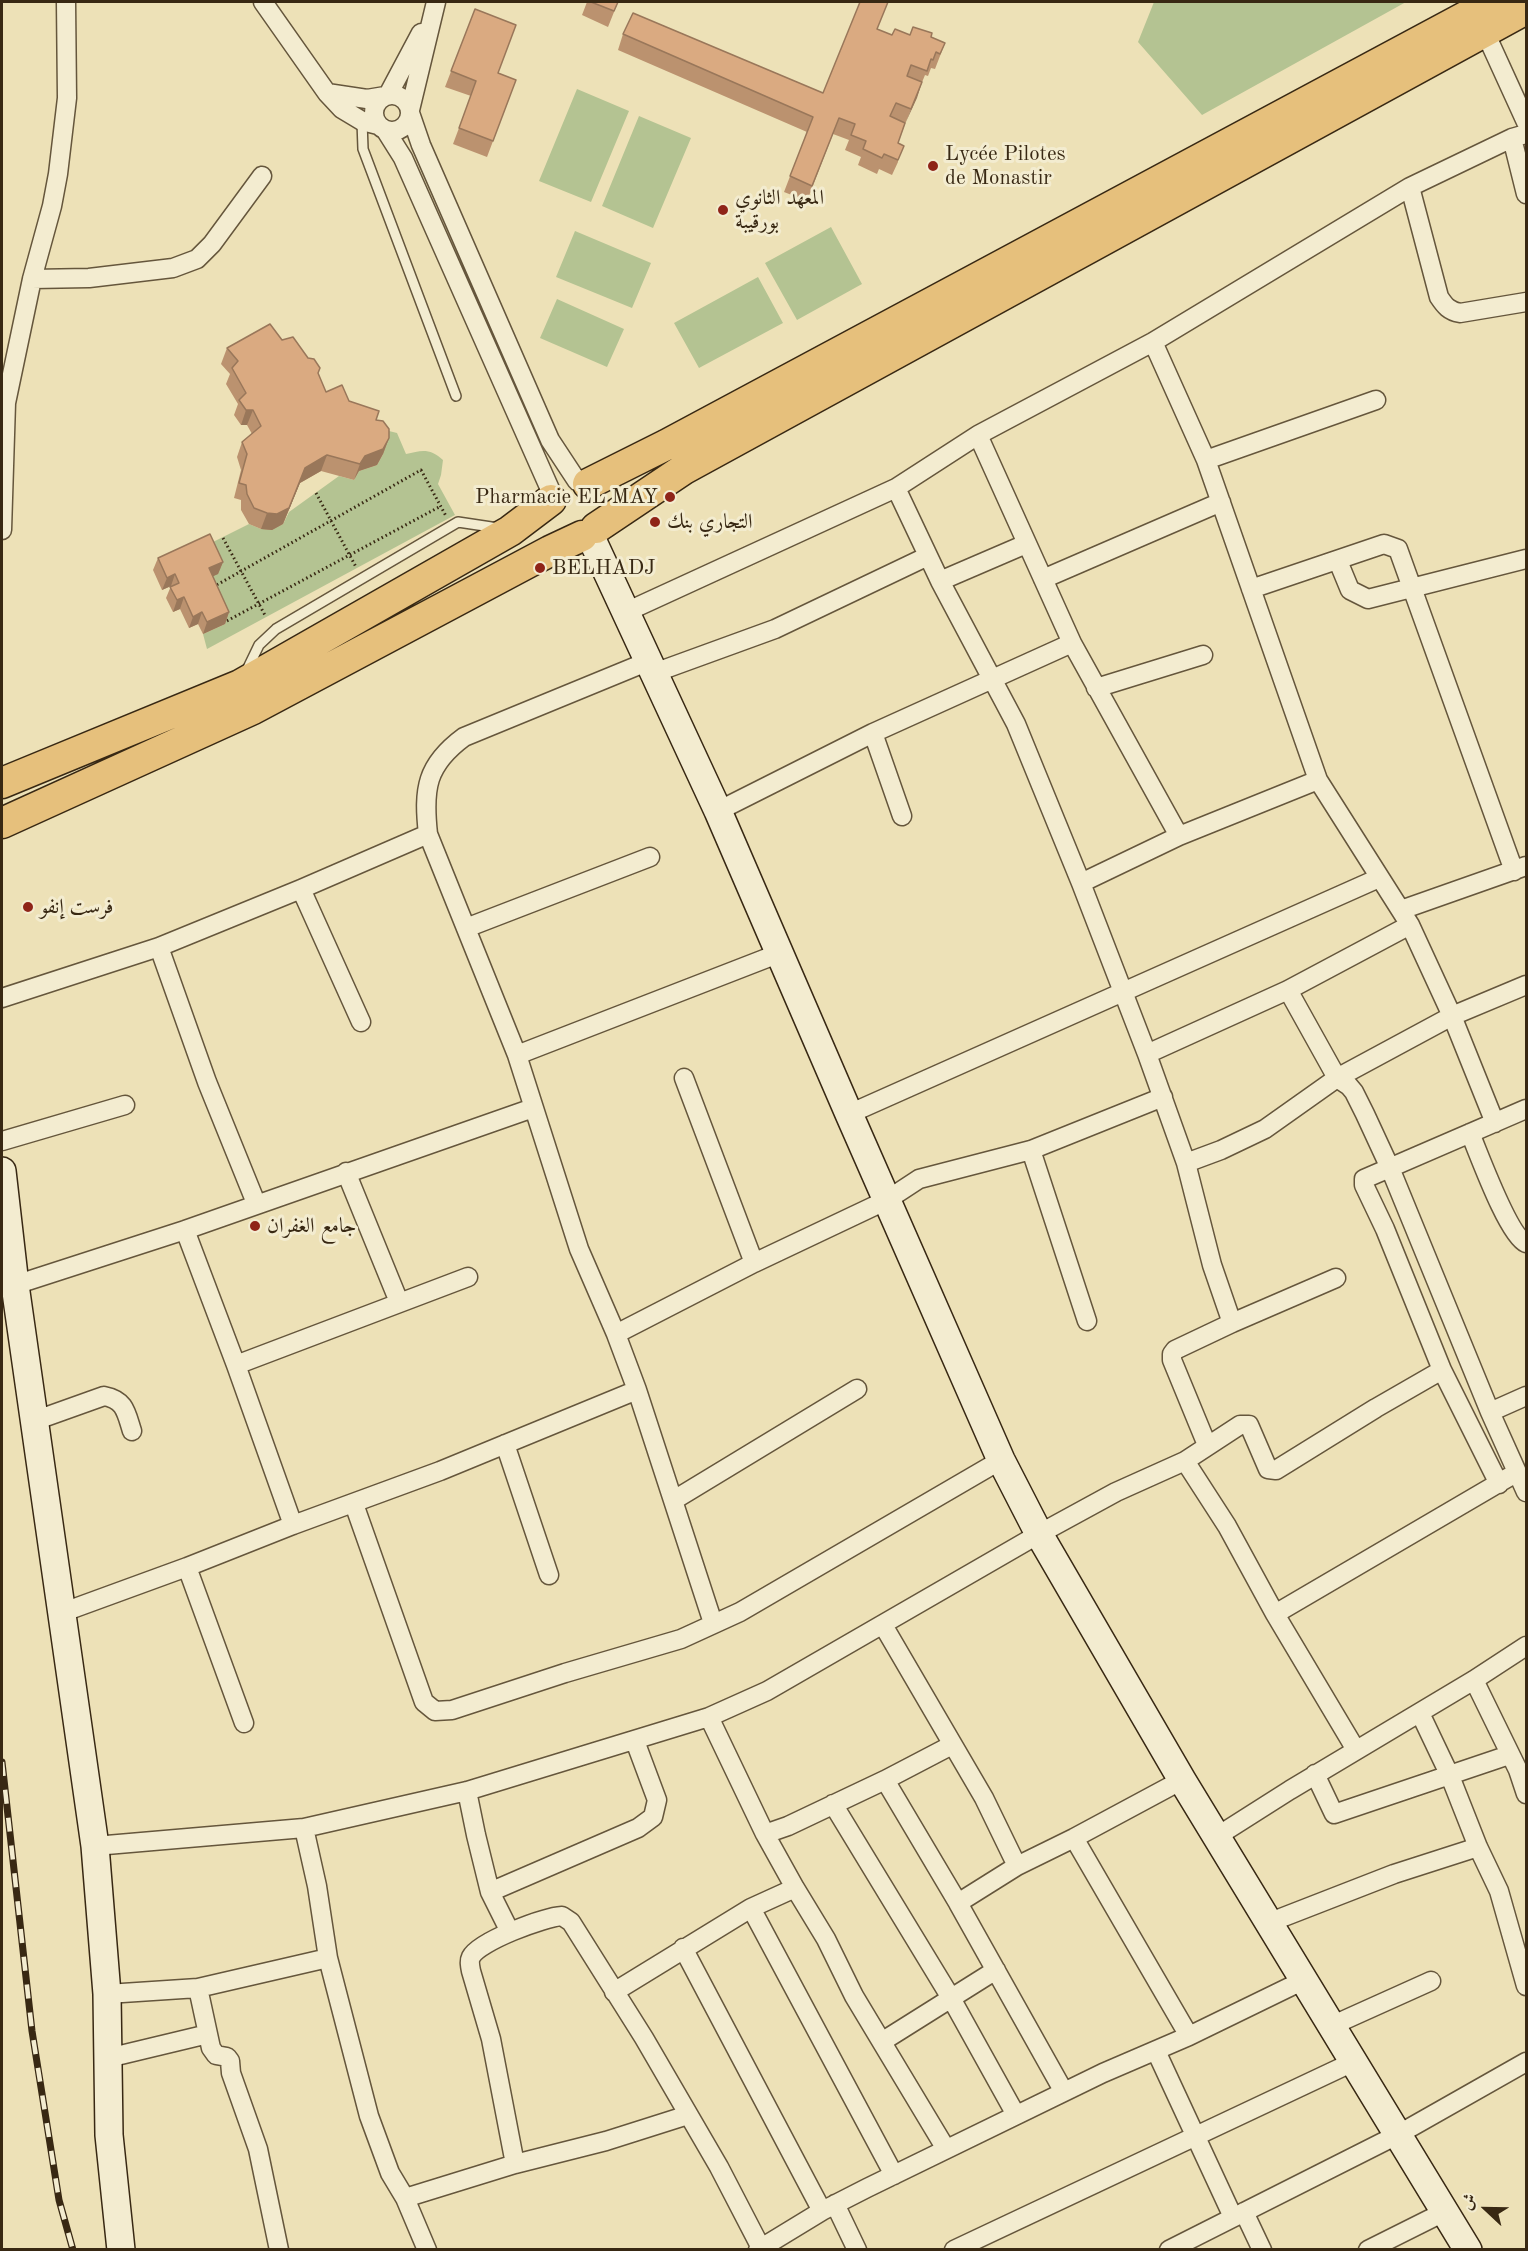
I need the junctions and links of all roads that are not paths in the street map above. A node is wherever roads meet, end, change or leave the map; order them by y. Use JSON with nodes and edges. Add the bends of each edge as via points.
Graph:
{"nodes":[{"id":1,"x":66,"y":2,"type":"edge"},
{"id":2,"x":263,"y":2,"type":"edge"},
{"id":3,"x":1493,"y":2,"type":"edge"},
{"id":4,"x":435,"y":5,"type":"edge"},
{"id":5,"x":1527,"y":9,"type":"edge"},
{"id":6,"x":1484,"y":30,"type":"junction"},
{"id":7,"x":327,"y":93,"type":"junction"},
{"id":8,"x":387,"y":96,"type":"junction"},
{"id":9,"x":410,"y":112,"type":"junction"},
{"id":10,"x":1527,"y":122,"type":"edge"},
{"id":11,"x":375,"y":126,"type":"junction"},
{"id":12,"x":1519,"y":136,"type":"edge"},
{"id":13,"x":262,"y":176,"type":"dead end"},
{"id":14,"x":1410,"y":187,"type":"junction"},
{"id":15,"x":1527,"y":194,"type":"edge"},
{"id":16,"x":32,"y":279,"type":"junction"},
{"id":17,"x":1527,"y":302,"type":"edge"},
{"id":18,"x":1153,"y":342,"type":"junction"},
{"id":19,"x":456,"y":396,"type":"dead end"},
{"id":20,"x":1376,"y":400,"type":"dead end"},
{"id":21,"x":978,"y":435,"type":"junction"},
{"id":22,"x":1206,"y":460,"type":"junction"},
{"id":23,"x":896,"y":488,"type":"junction"},
{"id":24,"x":567,"y":490,"type":"junction"},
{"id":25,"x":1221,"y":502,"type":"junction"},
{"id":26,"x":2,"y":530,"type":"edge"},
{"id":27,"x":589,"y":532,"type":"junction"},
{"id":28,"x":1026,"y":544,"type":"junction"},
{"id":29,"x":928,"y":556,"type":"junction"},
{"id":30,"x":1527,"y":559,"type":"edge"},
{"id":31,"x":1338,"y":561,"type":"junction"},
{"id":32,"x":1043,"y":579,"type":"junction"},
{"id":33,"x":940,"y":581,"type":"junction"},
{"id":34,"x":1413,"y":588,"type":"junction"},
{"id":35,"x":1251,"y":589,"type":"junction"},
{"id":36,"x":626,"y":612,"type":"junction"},
{"id":37,"x":1072,"y":643,"type":"junction"},
{"id":38,"x":1203,"y":655,"type":"dead end"},
{"id":39,"x":652,"y":667,"type":"junction"},
{"id":40,"x":992,"y":680,"type":"junction"},
{"id":41,"x":1096,"y":688,"type":"junction"},
{"id":42,"x":873,"y":733,"type":"junction"},
{"id":43,"x":1318,"y":780,"type":"junction"},
{"id":44,"x":2,"y":783,"type":"edge"},
{"id":45,"x":718,"y":811,"type":"junction"},
{"id":46,"x":902,"y":816,"type":"dead end"},
{"id":47,"x":2,"y":823,"type":"edge"},
{"id":48,"x":428,"y":834,"type":"junction"},
{"id":49,"x":1179,"y":836,"type":"junction"},
{"id":50,"x":650,"y":857,"type":"dead end"},
{"id":51,"x":1520,"y":868,"type":"edge"},
{"id":52,"x":1379,"y":878,"type":"junction"},
{"id":53,"x":1081,"y":883,"type":"junction"},
{"id":54,"x":301,"y":889,"type":"junction"},
{"id":55,"x":1406,"y":917,"type":"junction"},
{"id":56,"x":466,"y":928,"type":"junction"},
{"id":57,"x":159,"y":947,"type":"junction"},
{"id":58,"x":780,"y":953,"type":"junction"},
{"id":59,"x":1527,"y":985,"type":"edge"},
{"id":60,"x":1288,"y":990,"type":"junction"},
{"id":61,"x":1123,"y":992,"type":"junction"},
{"id":62,"x":2,"y":998,"type":"edge"},
{"id":63,"x":1452,"y":1016,"type":"junction"},
{"id":64,"x":361,"y":1022,"type":"dead end"},
{"id":65,"x":1147,"y":1054,"type":"junction"},
{"id":66,"x":518,"y":1055,"type":"junction"},
{"id":67,"x":684,"y":1078,"type":"dead end"},
{"id":68,"x":1337,"y":1078,"type":"junction"},
{"id":69,"x":1163,"y":1097,"type":"junction"},
{"id":70,"x":125,"y":1105,"type":"dead end"},
{"id":71,"x":533,"y":1107,"type":"junction"},
{"id":72,"x":1527,"y":1109,"type":"edge"},
{"id":73,"x":849,"y":1114,"type":"junction"},
{"id":74,"x":1494,"y":1123,"type":"junction"},
{"id":75,"x":1470,"y":1133,"type":"junction"},
{"id":76,"x":2,"y":1142,"type":"edge"},
{"id":77,"x":1031,"y":1150,"type":"junction"},
{"id":78,"x":1186,"y":1163,"type":"junction"},
{"id":79,"x":1390,"y":1168,"type":"junction"},
{"id":80,"x":2,"y":1171,"type":"edge"},
{"id":81,"x":346,"y":1172,"type":"junction"},
{"id":82,"x":887,"y":1200,"type":"junction"},
{"id":83,"x":256,"y":1203,"type":"junction"},
{"id":84,"x":185,"y":1230,"type":"junction"},
{"id":85,"x":1527,"y":1243,"type":"edge"},
{"id":86,"x":754,"y":1263,"type":"junction"},
{"id":87,"x":468,"y":1277,"type":"dead end"},
{"id":88,"x":1336,"y":1278,"type":"dead end"},
{"id":89,"x":15,"y":1285,"type":"junction"},
{"id":90,"x":399,"y":1302,"type":"junction"},
{"id":91,"x":1087,"y":1321,"type":"dead end"},
{"id":92,"x":1232,"y":1323,"type":"junction"},
{"id":93,"x":616,"y":1334,"type":"junction"},
{"id":94,"x":236,"y":1365,"type":"junction"},
{"id":95,"x":1442,"y":1370,"type":"junction"},
{"id":96,"x":857,"y":1389,"type":"dead end"},
{"id":97,"x":637,"y":1390,"type":"junction"},
{"id":98,"x":1527,"y":1396,"type":"edge"},
{"id":99,"x":1490,"y":1412,"type":"junction"},
{"id":100,"x":34,"y":1421,"type":"junction"},
{"id":101,"x":132,"y":1431,"type":"dead end"},
{"id":102,"x":505,"y":1444,"type":"junction"},
{"id":103,"x":1207,"y":1445,"type":"junction"},
{"id":104,"x":1001,"y":1460,"type":"junction"},
{"id":105,"x":1185,"y":1461,"type":"junction"},
{"id":106,"x":1517,"y":1472,"type":"junction"},
{"id":107,"x":1498,"y":1484,"type":"junction"},
{"id":108,"x":1527,"y":1492,"type":"edge"},
{"id":109,"x":674,"y":1500,"type":"junction"},
{"id":110,"x":354,"y":1504,"type":"junction"},
{"id":111,"x":293,"y":1525,"type":"junction"},
{"id":112,"x":1040,"y":1534,"type":"junction"},
{"id":113,"x":187,"y":1567,"type":"junction"},
{"id":114,"x":549,"y":1575,"type":"dead end"},
{"id":115,"x":62,"y":1613,"type":"junction"},
{"id":116,"x":1275,"y":1614,"type":"junction"},
{"id":117,"x":713,"y":1623,"type":"junction"},
{"id":118,"x":883,"y":1625,"type":"junction"},
{"id":119,"x":1527,"y":1646,"type":"edge"},
{"id":120,"x":1474,"y":1680,"type":"junction"},
{"id":121,"x":1420,"y":1713,"type":"junction"},
{"id":122,"x":709,"y":1718,"type":"junction"},
{"id":123,"x":244,"y":1723,"type":"dead end"},
{"id":124,"x":635,"y":1741,"type":"junction"},
{"id":125,"x":952,"y":1745,"type":"junction"},
{"id":126,"x":1356,"y":1750,"type":"junction"},
{"id":127,"x":1518,"y":1764,"type":"edge"},
{"id":128,"x":1315,"y":1774,"type":"junction"},
{"id":129,"x":1450,"y":1776,"type":"junction"},
{"id":130,"x":885,"y":1780,"type":"junction"},
{"id":131,"x":1182,"y":1780,"type":"junction"},
{"id":132,"x":467,"y":1791,"type":"junction"},
{"id":133,"x":1527,"y":1794,"type":"edge"},
{"id":134,"x":833,"y":1804,"type":"junction"},
{"id":135,"x":304,"y":1828,"type":"junction"},
{"id":136,"x":765,"y":1834,"type":"junction"},
{"id":137,"x":1216,"y":1837,"type":"junction"},
{"id":138,"x":1074,"y":1838,"type":"junction"},
{"id":139,"x":95,"y":1846,"type":"junction"},
{"id":140,"x":1478,"y":1847,"type":"junction"},
{"id":141,"x":1017,"y":1866,"type":"junction"},
{"id":142,"x":795,"y":1888,"type":"junction"},
{"id":143,"x":490,"y":1892,"type":"junction"},
{"id":144,"x":958,"y":1903,"type":"junction"},
{"id":145,"x":751,"y":1908,"type":"junction"},
{"id":146,"x":1268,"y":1923,"type":"junction"},
{"id":147,"x":510,"y":1932,"type":"junction"},
{"id":148,"x":684,"y":1948,"type":"junction"},
{"id":149,"x":328,"y":1958,"type":"junction"},
{"id":150,"x":996,"y":1970,"type":"junction"},
{"id":151,"x":1305,"y":1980,"type":"junction"},
{"id":152,"x":1431,"y":1981,"type":"dead end"},
{"id":153,"x":1527,"y":1986,"type":"edge"},
{"id":154,"x":198,"y":1988,"type":"junction"},
{"id":155,"x":614,"y":1992,"type":"junction"},
{"id":156,"x":107,"y":1994,"type":"junction"},
{"id":157,"x":951,"y":1998,"type":"junction"},
{"id":158,"x":1331,"y":2026,"type":"junction"},
{"id":159,"x":208,"y":2034,"type":"junction"},
{"id":160,"x":1189,"y":2036,"type":"junction"},
{"id":161,"x":883,"y":2041,"type":"junction"},
{"id":162,"x":1156,"y":2051,"type":"junction"},
{"id":163,"x":108,"y":2058,"type":"junction"},
{"id":164,"x":1353,"y":2062,"type":"junction"},
{"id":165,"x":1527,"y":2062,"type":"edge"},
{"id":166,"x":1064,"y":2092,"type":"junction"},
{"id":167,"x":688,"y":2115,"type":"junction"},
{"id":168,"x":1016,"y":2115,"type":"junction"},
{"id":169,"x":1399,"y":2134,"type":"junction"},
{"id":170,"x":1196,"y":2135,"type":"junction"},
{"id":171,"x":946,"y":2149,"type":"junction"},
{"id":172,"x":515,"y":2164,"type":"junction"},
{"id":173,"x":894,"y":2175,"type":"junction"},
{"id":174,"x":405,"y":2198,"type":"junction"},
{"id":175,"x":828,"y":2207,"type":"junction"},
{"id":176,"x":1446,"y":2211,"type":"junction"},
{"id":177,"x":1238,"y":2214,"type":"junction"},
{"id":178,"x":425,"y":2249,"type":"edge"},
{"id":179,"x":760,"y":2249,"type":"edge"},
{"id":180,"x":121,"y":2250,"type":"edge"},
{"id":181,"x":279,"y":2250,"type":"edge"},
{"id":182,"x":857,"y":2250,"type":"edge"},
{"id":183,"x":954,"y":2250,"type":"edge"},
{"id":184,"x":1169,"y":2250,"type":"edge"},
{"id":185,"x":1262,"y":2250,"type":"edge"},
{"id":186,"x":1368,"y":2250,"type":"edge"},
{"id":187,"x":1468,"y":2250,"type":"edge"}],
"edges":[{"from":1,"to":16,"type":"street","via":[[67,98],[58,174]]},
{"from":2,"to":7,"type":"street"},
{"from":3,"to":24,"type":"main road","via":[[666,445]]},
{"from":4,"to":8,"type":"street"},
{"from":4,"to":9,"type":"street"},
{"from":5,"to":6,"type":"main road"},
{"from":6,"to":10,"type":"street"},
{"from":6,"to":27,"type":"main road","via":[[705,458]]},
{"from":7,"to":8,"type":"street","via":[[367,99]]},
{"from":7,"to":11,"type":"street","via":[[342,109]]},
{"from":8,"to":9,"type":"street","via":[[404,100]]},
{"from":8,"to":11,"type":"street","via":[[374,109]]},
{"from":9,"to":11,"type":"street","via":[[402,128],[392,132]]},
{"from":9,"to":24,"type":"street"},
{"from":11,"to":19,"type":"lane","via":[[363,148]]},
{"from":11,"to":24,"type":"street","via":[[403,158]]},
{"from":12,"to":14,"type":"street"},
{"from":12,"to":15,"type":"street"},
{"from":13,"to":16,"type":"street","via":[[197,259],[173,268],[99,277]]},
{"from":14,"to":17,"type":"street","via":[[1444,305],[1460,313]]},
{"from":14,"to":18,"type":"street"},
{"from":16,"to":26,"type":"street","via":[[6,403]]},
{"from":18,"to":21,"type":"street"},
{"from":18,"to":22,"type":"street"},
{"from":20,"to":22,"type":"street"},
{"from":21,"to":23,"type":"street"},
{"from":21,"to":28,"type":"street"},
{"from":22,"to":25,"type":"street"},
{"from":23,"to":29,"type":"street"},
{"from":23,"to":36,"type":"street"},
{"from":24,"to":27,"type":"main road","via":[[595,488],[603,503],[604,512]]},
{"from":24,"to":27,"type":"main road","via":[[550,516],[559,530],[573,536]]},
{"from":24,"to":44,"type":"main road","via":[[510,531],[240,685]]},
{"from":25,"to":32,"type":"street"},
{"from":25,"to":35,"type":"street"},
{"from":27,"to":36,"type":"street"},
{"from":27,"to":47,"type":"main road","via":[[253,709]]},
{"from":28,"to":32,"type":"street"},
{"from":28,"to":33,"type":"street"},
{"from":29,"to":33,"type":"street"},
{"from":29,"to":39,"type":"street","via":[[775,629]]},
{"from":30,"to":34,"type":"street"},
{"from":31,"to":34,"type":"street","via":[[1350,590],[1362,597],[1368,599]]},
{"from":31,"to":34,"type":"street","via":[[1384,544],[1391,546],[1398,549]]},
{"from":31,"to":35,"type":"street"},
{"from":32,"to":37,"type":"street"},
{"from":33,"to":40,"type":"street"},
{"from":34,"to":51,"type":"street"},
{"from":35,"to":43,"type":"street"},
{"from":36,"to":39,"type":"street"},
{"from":37,"to":40,"type":"street"},
{"from":37,"to":41,"type":"street"},
{"from":38,"to":41,"type":"street"},
{"from":39,"to":45,"type":"street"},
{"from":39,"to":48,"type":"street","via":[[464,737],[440,759],[429,782],[425,805]]},
{"from":40,"to":42,"type":"street"},
{"from":40,"to":53,"type":"street","via":[[1016,724]]},
{"from":41,"to":49,"type":"street"},
{"from":42,"to":45,"type":"street"},
{"from":42,"to":46,"type":"street"},
{"from":43,"to":49,"type":"street"},
{"from":43,"to":52,"type":"street"},
{"from":45,"to":58,"type":"street"},
{"from":48,"to":54,"type":"street"},
{"from":48,"to":56,"type":"street"},
{"from":49,"to":53,"type":"street"},
{"from":50,"to":56,"type":"street"},
{"from":51,"to":55,"type":"street"},
{"from":52,"to":55,"type":"street"},
{"from":52,"to":61,"type":"street"},
{"from":53,"to":61,"type":"street"},
{"from":54,"to":57,"type":"street"},
{"from":54,"to":64,"type":"street"},
{"from":55,"to":60,"type":"street"},
{"from":55,"to":63,"type":"street"},
{"from":56,"to":66,"type":"street"},
{"from":57,"to":62,"type":"street"},
{"from":57,"to":83,"type":"street"},
{"from":58,"to":66,"type":"street"},
{"from":58,"to":73,"type":"street"},
{"from":59,"to":63,"type":"street"},
{"from":60,"to":65,"type":"street"},
{"from":60,"to":68,"type":"street"},
{"from":61,"to":65,"type":"street"},
{"from":61,"to":73,"type":"street"},
{"from":63,"to":68,"type":"street"},
{"from":63,"to":74,"type":"street"},
{"from":65,"to":69,"type":"street"},
{"from":66,"to":71,"type":"street"},
{"from":67,"to":86,"type":"street"},
{"from":68,"to":78,"type":"street","via":[[1265,1129]]},
{"from":68,"to":79,"type":"street","via":[[1354,1092]]},
{"from":69,"to":77,"type":"street"},
{"from":69,"to":78,"type":"street"},
{"from":70,"to":76,"type":"street"},
{"from":71,"to":81,"type":"street"},
{"from":71,"to":93,"type":"street","via":[[579,1249]]},
{"from":72,"to":74,"type":"street"},
{"from":73,"to":82,"type":"street"},
{"from":74,"to":75,"type":"street"},
{"from":75,"to":79,"type":"street"},
{"from":75,"to":85,"type":"street","via":[[1510,1226]]},
{"from":77,"to":82,"type":"street","via":[[919,1179]]},
{"from":77,"to":91,"type":"street"},
{"from":78,"to":92,"type":"street","via":[[1212,1265]]},
{"from":79,"to":95,"type":"street","via":[[1364,1179],[1364,1185]]},
{"from":79,"to":99,"type":"street"},
{"from":80,"to":89,"type":"street"},
{"from":81,"to":83,"type":"street"},
{"from":81,"to":90,"type":"street"},
{"from":82,"to":86,"type":"street"},
{"from":82,"to":104,"type":"street"},
{"from":83,"to":84,"type":"street"},
{"from":84,"to":89,"type":"street"},
{"from":84,"to":94,"type":"street"},
{"from":86,"to":93,"type":"street"},
{"from":87,"to":90,"type":"street"},
{"from":88,"to":92,"type":"street"},
{"from":89,"to":100,"type":"street"},
{"from":90,"to":94,"type":"street"},
{"from":92,"to":103,"type":"street","via":[[1172,1354]]},
{"from":93,"to":97,"type":"street"},
{"from":94,"to":111,"type":"street"},
{"from":95,"to":103,"type":"street","via":[[1276,1470],[1268,1468],[1248,1425],[1240,1425]]},
{"from":95,"to":107,"type":"street"},
{"from":96,"to":109,"type":"street"},
{"from":97,"to":102,"type":"street"},
{"from":97,"to":109,"type":"street"},
{"from":98,"to":99,"type":"street"},
{"from":99,"to":106,"type":"street"},
{"from":100,"to":101,"type":"street","via":[[104,1396],[123,1404]]},
{"from":100,"to":115,"type":"street"},
{"from":102,"to":110,"type":"street"},
{"from":102,"to":114,"type":"street"},
{"from":103,"to":105,"type":"street"},
{"from":104,"to":112,"type":"street"},
{"from":104,"to":117,"type":"street","via":[[740,1612]]},
{"from":105,"to":112,"type":"street","via":[[1116,1492]]},
{"from":105,"to":116,"type":"street","via":[[1227,1526]]},
{"from":106,"to":107,"type":"street"},
{"from":106,"to":108,"type":"street"},
{"from":107,"to":116,"type":"street"},
{"from":109,"to":117,"type":"street"},
{"from":110,"to":111,"type":"street"},
{"from":110,"to":117,"type":"street","via":[[424,1702],[435,1711],[452,1710],[681,1639]]},
{"from":111,"to":113,"type":"street"},
{"from":112,"to":118,"type":"street"},
{"from":112,"to":131,"type":"street"},
{"from":113,"to":115,"type":"street"},
{"from":113,"to":123,"type":"street"},
{"from":115,"to":139,"type":"street"},
{"from":116,"to":126,"type":"street"},
{"from":118,"to":122,"type":"street"},
{"from":118,"to":125,"type":"street"},
{"from":119,"to":120,"type":"street"},
{"from":120,"to":121,"type":"street"},
{"from":120,"to":127,"type":"street"},
{"from":121,"to":126,"type":"street"},
{"from":121,"to":129,"type":"street"},
{"from":122,"to":124,"type":"street"},
{"from":122,"to":136,"type":"street"},
{"from":124,"to":132,"type":"street"},
{"from":124,"to":143,"type":"street","via":[[657,1800],[653,1817],[638,1828]]},
{"from":125,"to":130,"type":"street"},
{"from":125,"to":141,"type":"street","via":[[984,1798]]},
{"from":126,"to":128,"type":"street"},
{"from":127,"to":129,"type":"street"},
{"from":127,"to":133,"type":"street"},
{"from":128,"to":129,"type":"street","via":[[1334,1814]]},
{"from":128,"to":137,"type":"street"},
{"from":129,"to":140,"type":"street"},
{"from":130,"to":134,"type":"street"},
{"from":130,"to":144,"type":"street"},
{"from":131,"to":137,"type":"street"},
{"from":131,"to":138,"type":"street"},
{"from":132,"to":135,"type":"street"},
{"from":132,"to":143,"type":"street"},
{"from":134,"to":136,"type":"street"},
{"from":134,"to":157,"type":"street"},
{"from":135,"to":139,"type":"street"},
{"from":135,"to":149,"type":"street"},
{"from":136,"to":142,"type":"street"},
{"from":137,"to":146,"type":"street"},
{"from":138,"to":141,"type":"street"},
{"from":138,"to":160,"type":"street"},
{"from":139,"to":156,"type":"street"},
{"from":140,"to":146,"type":"street","via":[[1394,1874]]},
{"from":140,"to":153,"type":"street","via":[[1499,1892]]},
{"from":141,"to":144,"type":"street"},
{"from":142,"to":145,"type":"street"},
{"from":142,"to":161,"type":"street"},
{"from":143,"to":147,"type":"street"},
{"from":144,"to":150,"type":"street"},
{"from":145,"to":148,"type":"street"},
{"from":145,"to":173,"type":"street"},
{"from":146,"to":151,"type":"street"},
{"from":147,"to":155,"type":"street","via":[[551,1916],[562,1916],[571,1922]]},
{"from":147,"to":172,"type":"street","via":[[477,1950],[470,1962],[491,2039]]},
{"from":148,"to":155,"type":"street"},
{"from":148,"to":175,"type":"street"},
{"from":149,"to":154,"type":"street"},
{"from":149,"to":174,"type":"street","via":[[369,2116],[390,2173]]},
{"from":150,"to":157,"type":"street"},
{"from":150,"to":166,"type":"street"},
{"from":151,"to":158,"type":"street"},
{"from":151,"to":160,"type":"street"},
{"from":152,"to":158,"type":"street"},
{"from":154,"to":156,"type":"street"},
{"from":154,"to":159,"type":"street"},
{"from":155,"to":167,"type":"street"},
{"from":156,"to":163,"type":"street"},
{"from":157,"to":161,"type":"street"},
{"from":157,"to":168,"type":"street"},
{"from":158,"to":164,"type":"street"},
{"from":159,"to":163,"type":"street"},
{"from":159,"to":181,"type":"street","via":[[216,2055],[230,2061],[258,2149]]},
{"from":160,"to":162,"type":"street"},
{"from":161,"to":171,"type":"street"},
{"from":162,"to":166,"type":"street"},
{"from":162,"to":170,"type":"street"},
{"from":163,"to":180,"type":"street","via":[[109,2135]]},
{"from":164,"to":169,"type":"street"},
{"from":164,"to":170,"type":"street"},
{"from":165,"to":169,"type":"street"},
{"from":166,"to":168,"type":"street"},
{"from":167,"to":172,"type":"street"},
{"from":167,"to":179,"type":"street"},
{"from":168,"to":171,"type":"street"},
{"from":169,"to":176,"type":"street"},
{"from":169,"to":177,"type":"street"},
{"from":170,"to":177,"type":"street"},
{"from":170,"to":183,"type":"street"},
{"from":171,"to":173,"type":"street"},
{"from":172,"to":174,"type":"street"},
{"from":173,"to":175,"type":"street"},
{"from":174,"to":178,"type":"street"},
{"from":175,"to":179,"type":"street"},
{"from":175,"to":182,"type":"street"},
{"from":176,"to":186,"type":"street"},
{"from":176,"to":187,"type":"street"},
{"from":177,"to":184,"type":"street"},
{"from":177,"to":185,"type":"street"}]}
